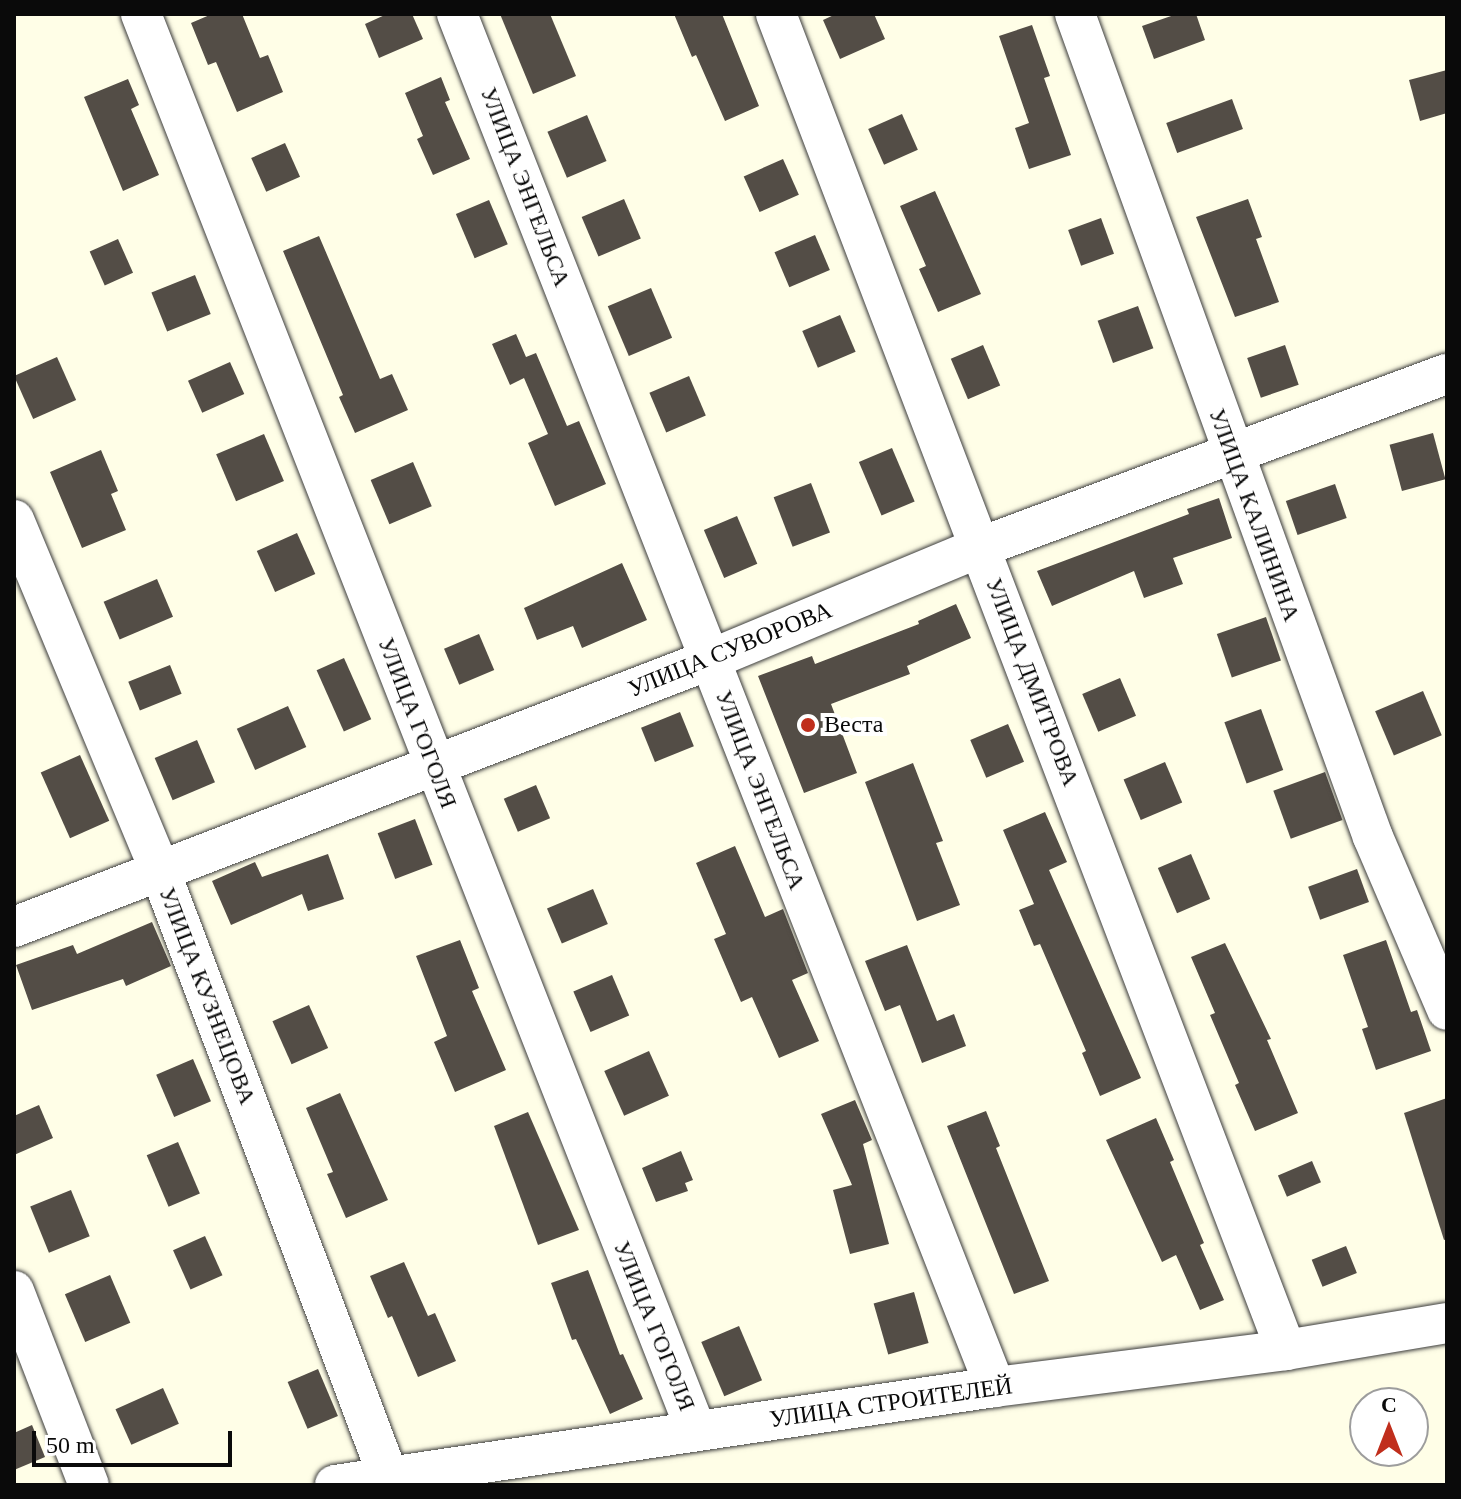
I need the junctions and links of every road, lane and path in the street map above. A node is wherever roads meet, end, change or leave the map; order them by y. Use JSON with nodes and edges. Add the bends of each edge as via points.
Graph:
{"nodes":[{"id":1,"x":141,"y":14,"type":"edge"},
{"id":2,"x":457,"y":14,"type":"edge"},
{"id":3,"x":776,"y":14,"type":"edge"},
{"id":4,"x":1075,"y":14,"type":"edge"},
{"id":5,"x":1447,"y":374,"type":"edge"},
{"id":6,"x":1231,"y":452,"type":"junction"},
{"id":7,"x":14,"y":520,"type":"edge"},
{"id":8,"x":981,"y":547,"type":"junction"},
{"id":9,"x":709,"y":660,"type":"junction"},
{"id":10,"x":434,"y":766,"type":"junction"},
{"id":11,"x":160,"y":871,"type":"junction"},
{"id":12,"x":14,"y":927,"type":"edge"},
{"id":13,"x":1447,"y":1010,"type":"edge"},
{"id":14,"x":14,"y":1291,"type":"edge"},
{"id":15,"x":1447,"y":1323,"type":"edge"},
{"id":16,"x":1286,"y":1350,"type":"junction"},
{"id":17,"x":995,"y":1387,"type":"junction"},
{"id":18,"x":696,"y":1430,"type":"junction"},
{"id":19,"x":388,"y":1476,"type":"junction"},
{"id":20,"x":89,"y":1485,"type":"edge"},
{"id":21,"x":335,"y":1485,"type":"edge"}],
"edges":[{"from":1,"to":10,"type":"street","name":"УЛИЦА ГОГОЛЯ"},
{"from":2,"to":9,"type":"street","name":"УЛИЦА ЭНГЕЛЬСА"},
{"from":3,"to":8,"type":"street","name":"УЛИЦА ДМИТРОВА"},
{"from":4,"to":6,"type":"street","name":"УЛИЦА КАЛИНИНА"},
{"from":5,"to":6,"type":"street","name":"УЛИЦА СУВОРОВА"},
{"from":6,"to":8,"type":"street","name":"УЛИЦА СУВОРОВА"},
{"from":6,"to":13,"type":"street","name":"УЛИЦА КАЛИНИНА","via":[[1373,837]]},
{"from":7,"to":11,"type":"street","name":"УЛИЦА КУЗНЕЦОВА"},
{"from":8,"to":9,"type":"street","name":"УЛИЦА СУВОРОВА"},
{"from":8,"to":16,"type":"street","name":"УЛИЦА ДМИТРОВА"},
{"from":9,"to":10,"type":"street","name":"УЛИЦА СУВОРОВА"},
{"from":9,"to":17,"type":"street","name":"УЛИЦА ЭНГЕЛЬСА"},
{"from":10,"to":11,"type":"street","name":"УЛИЦА СУВОРОВА"},
{"from":10,"to":18,"type":"street","name":"УЛИЦА ГОГОЛЯ"},
{"from":11,"to":12,"type":"street","name":"УЛИЦА СУВОРОВА"},
{"from":11,"to":19,"type":"street","name":"УЛИЦА КУЗНЕЦОВА"},
{"from":14,"to":20,"type":"street"},
{"from":15,"to":16,"type":"street","name":"УЛИЦА СТРОИТЕЛЕЙ"},
{"from":16,"to":17,"type":"street","name":"УЛИЦА СТРОИТЕЛЕЙ"},
{"from":17,"to":18,"type":"street","name":"УЛИЦА СТРОИТЕЛЕЙ"},
{"from":18,"to":19,"type":"street","name":"УЛИЦА СТРОИТЕЛЕЙ"},
{"from":19,"to":21,"type":"street","name":"УЛИЦА СТРОИТЕЛЕЙ"}]}
